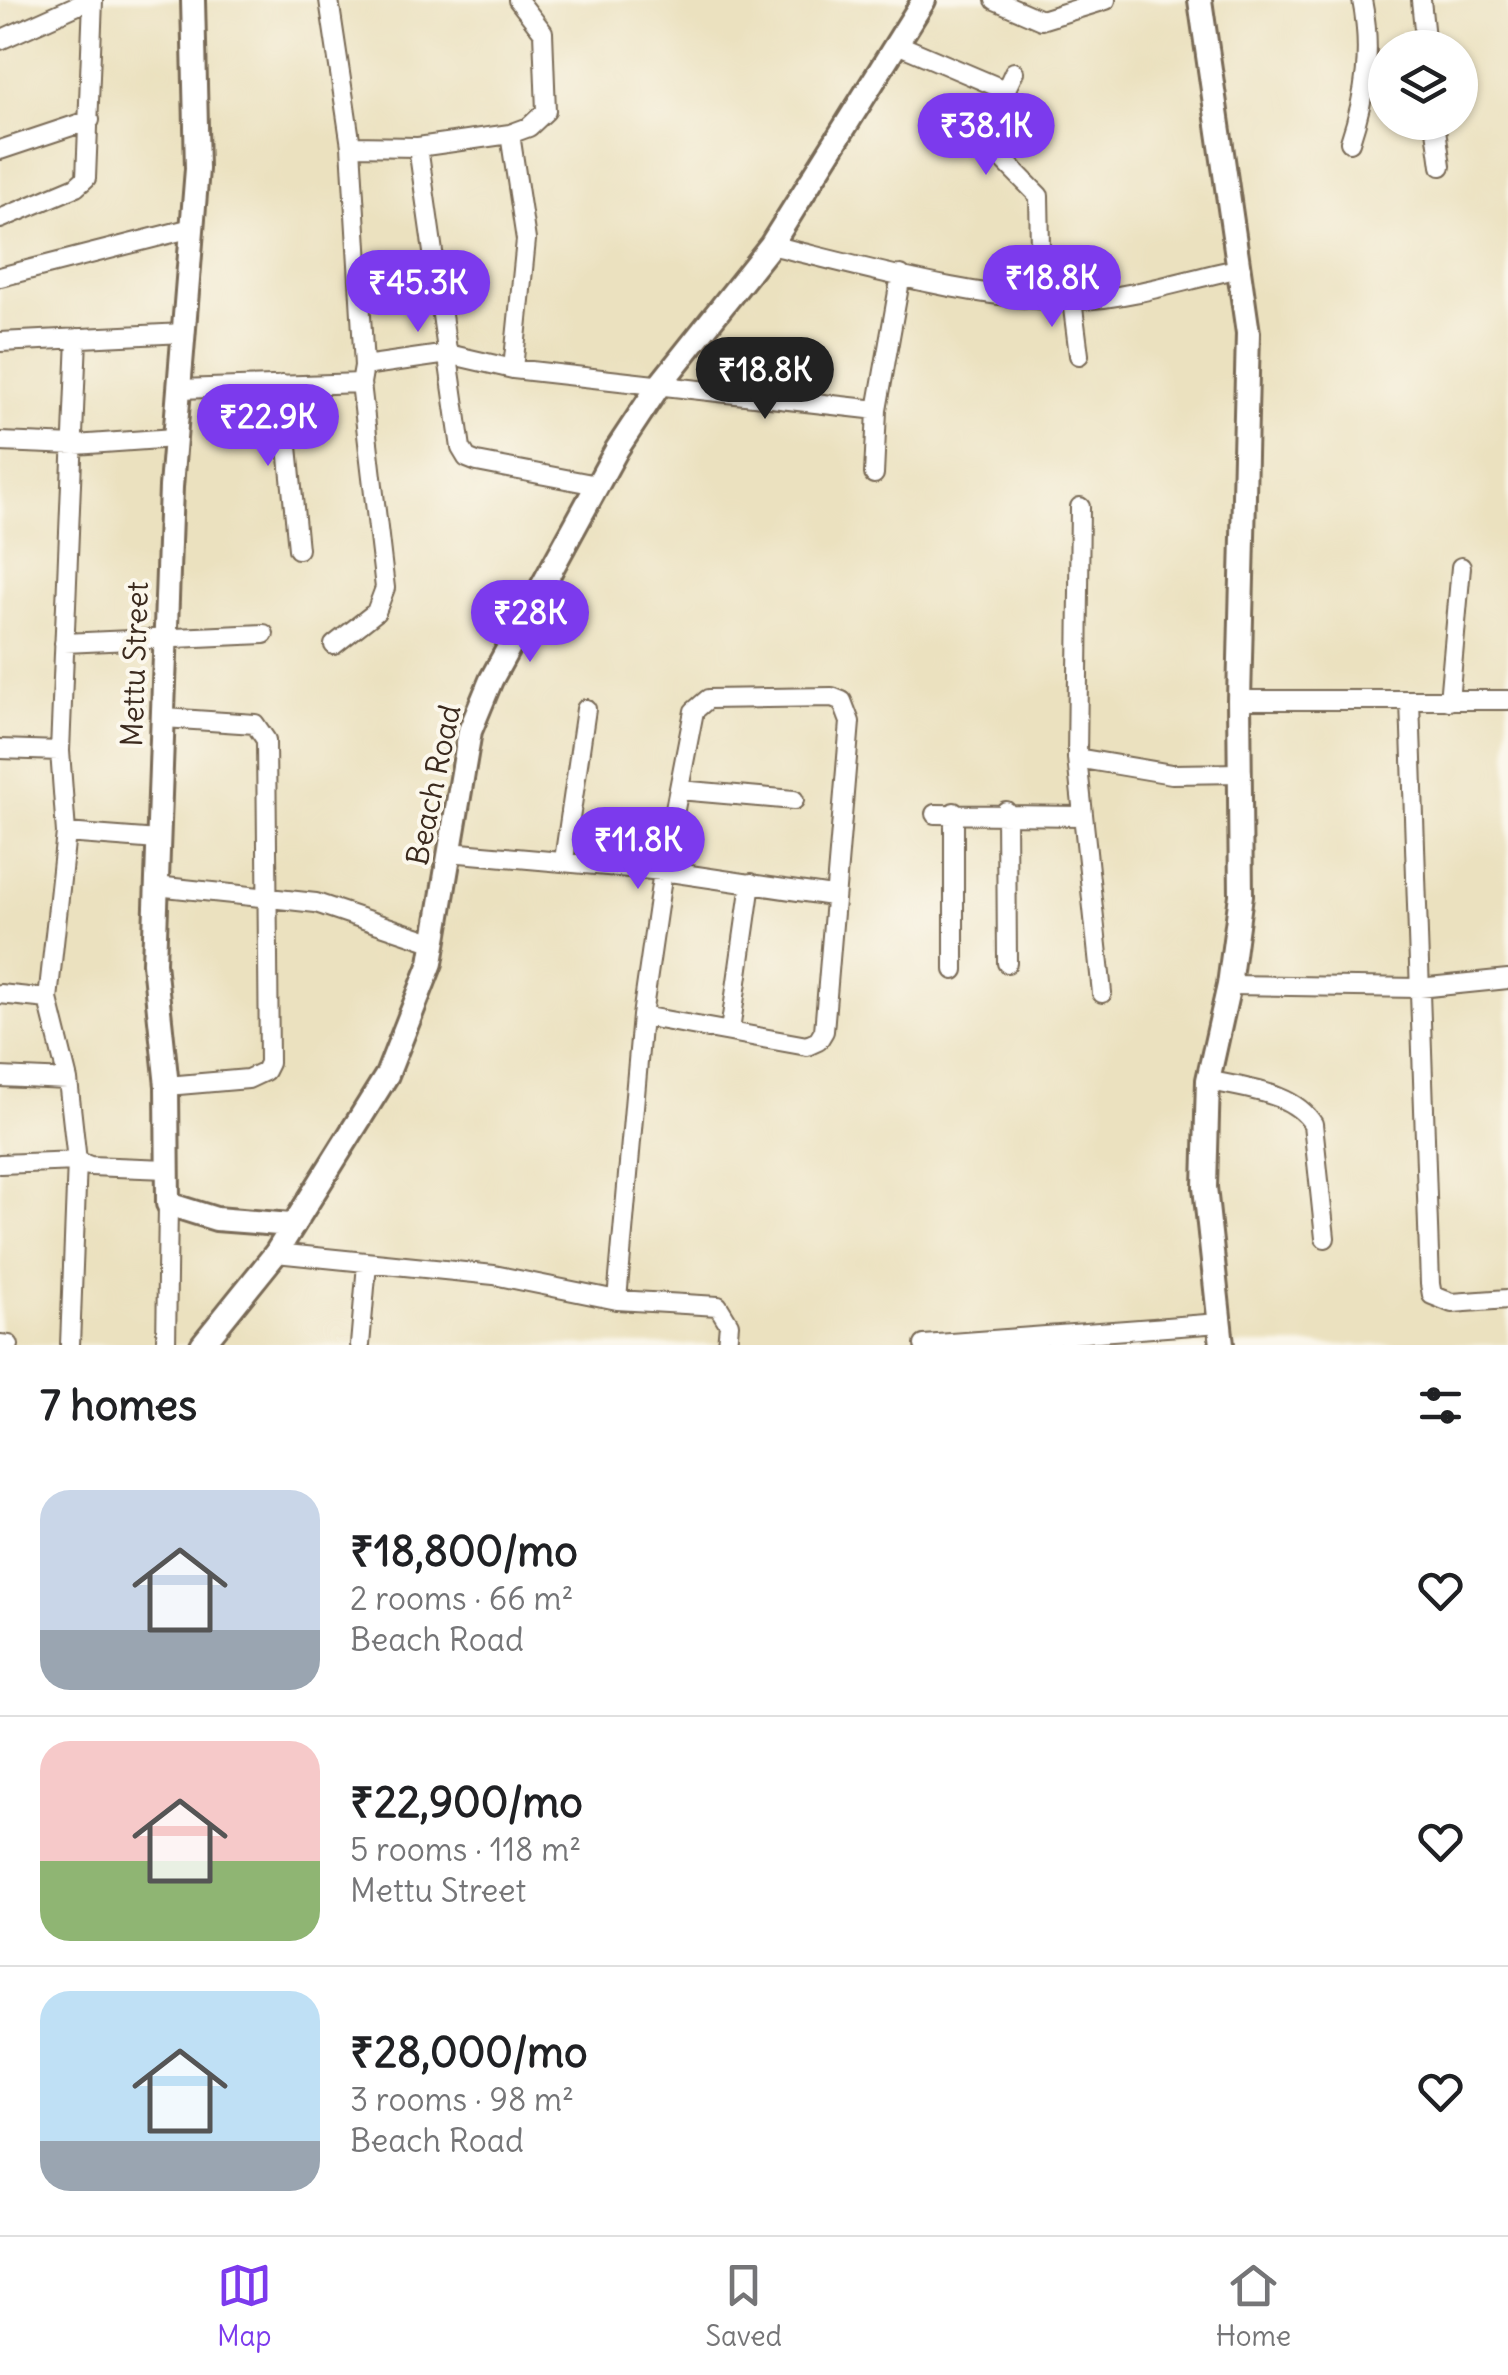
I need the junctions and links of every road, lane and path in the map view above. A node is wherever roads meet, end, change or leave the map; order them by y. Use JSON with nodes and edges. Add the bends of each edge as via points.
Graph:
{"nodes":[{"id":1,"x":91,"y":0,"type":"edge"},
{"id":2,"x":192,"y":0,"type":"edge"},
{"id":3,"x":328,"y":0,"type":"edge"},
{"id":4,"x":518,"y":0,"type":"edge"},
{"id":5,"x":924,"y":0,"type":"edge"},
{"id":6,"x":995,"y":0,"type":"edge"},
{"id":7,"x":1106,"y":0,"type":"edge"},
{"id":8,"x":1200,"y":0,"type":"edge"},
{"id":9,"x":1362,"y":0,"type":"edge"},
{"id":10,"x":1421,"y":0,"type":"edge"},
{"id":11,"x":1424,"y":30,"type":"edge"},
{"id":12,"x":0,"y":40,"type":"edge"},
{"id":13,"x":897,"y":44,"type":"junction"},
{"id":14,"x":1014,"y":72,"type":"dead end"},
{"id":15,"x":1005,"y":90,"type":"junction"},
{"id":16,"x":90,"y":120,"type":"junction"},
{"id":17,"x":510,"y":134,"type":"junction"},
{"id":18,"x":1438,"y":140,"type":"edge"},
{"id":19,"x":1350,"y":142,"type":"dead end"},
{"id":20,"x":351,"y":146,"type":"junction"},
{"id":21,"x":418,"y":147,"type":"junction"},
{"id":22,"x":0,"y":150,"type":"edge"},
{"id":23,"x":1440,"y":166,"type":"dead end"},
{"id":24,"x":0,"y":220,"type":"edge"},
{"id":25,"x":192,"y":228,"type":"junction"},
{"id":26,"x":772,"y":246,"type":"junction"},
{"id":27,"x":1241,"y":268,"type":"junction"},
{"id":28,"x":901,"y":276,"type":"junction"},
{"id":29,"x":0,"y":277,"type":"edge"},
{"id":30,"x":1041,"y":298,"type":"junction"},
{"id":31,"x":1072,"y":300,"type":"junction"},
{"id":32,"x":184,"y":333,"type":"junction"},
{"id":33,"x":77,"y":338,"type":"junction"},
{"id":34,"x":0,"y":342,"type":"edge"},
{"id":35,"x":448,"y":354,"type":"junction"},
{"id":36,"x":1079,"y":355,"type":"dead end"},
{"id":37,"x":513,"y":369,"type":"junction"},
{"id":38,"x":362,"y":375,"type":"junction"},
{"id":39,"x":282,"y":386,"type":"junction"},
{"id":40,"x":658,"y":387,"type":"junction"},
{"id":41,"x":180,"y":389,"type":"junction"},
{"id":42,"x":877,"y":410,"type":"junction"},
{"id":43,"x":174,"y":438,"type":"junction"},
{"id":44,"x":0,"y":442,"type":"edge"},
{"id":45,"x":74,"y":445,"type":"junction"},
{"id":46,"x":874,"y":474,"type":"dead end"},
{"id":47,"x":597,"y":485,"type":"junction"},
{"id":48,"x":1080,"y":507,"type":"dead end"},
{"id":49,"x":298,"y":549,"type":"dead end"},
{"id":50,"x":1461,"y":567,"type":"dead end"},
{"id":51,"x":264,"y":634,"type":"dead end"},
{"id":52,"x":164,"y":642,"type":"junction"},
{"id":53,"x":64,"y":643,"type":"junction"},
{"id":54,"x":334,"y":645,"type":"dead end"},
{"id":55,"x":1239,"y":700,"type":"junction"},
{"id":56,"x":1508,"y":700,"type":"edge"},
{"id":57,"x":1410,"y":701,"type":"junction"},
{"id":58,"x":1449,"y":701,"type":"junction"},
{"id":59,"x":586,"y":709,"type":"dead end"},
{"id":60,"x":164,"y":718,"type":"junction"},
{"id":61,"x":0,"y":749,"type":"edge"},
{"id":62,"x":60,"y":751,"type":"junction"},
{"id":63,"x":1078,"y":758,"type":"junction"},
{"id":64,"x":1242,"y":773,"type":"junction"},
{"id":65,"x":679,"y":790,"type":"junction"},
{"id":66,"x":794,"y":800,"type":"dead end"},
{"id":67,"x":1006,"y":812,"type":"junction"},
{"id":68,"x":1081,"y":816,"type":"junction"},
{"id":69,"x":66,"y":833,"type":"junction"},
{"id":70,"x":158,"y":840,"type":"junction"},
{"id":71,"x":449,"y":852,"type":"junction"},
{"id":72,"x":564,"y":860,"type":"junction"},
{"id":73,"x":663,"y":871,"type":"junction"},
{"id":74,"x":751,"y":882,"type":"junction"},
{"id":75,"x":156,"y":886,"type":"junction"},
{"id":76,"x":267,"y":896,"type":"junction"},
{"id":77,"x":832,"y":896,"type":"junction"},
{"id":78,"x":434,"y":942,"type":"junction"},
{"id":79,"x":1007,"y":963,"type":"dead end"},
{"id":80,"x":954,"y":970,"type":"dead end"},
{"id":81,"x":1508,"y":980,"type":"edge"},
{"id":82,"x":1228,"y":985,"type":"junction"},
{"id":83,"x":1419,"y":988,"type":"junction"},
{"id":84,"x":1102,"y":993,"type":"dead end"},
{"id":85,"x":0,"y":994,"type":"edge"},
{"id":86,"x":48,"y":999,"type":"junction"},
{"id":87,"x":642,"y":1016,"type":"junction"},
{"id":88,"x":730,"y":1032,"type":"junction"},
{"id":89,"x":0,"y":1077,"type":"edge"},
{"id":90,"x":68,"y":1080,"type":"junction"},
{"id":91,"x":1208,"y":1080,"type":"junction"},
{"id":92,"x":167,"y":1086,"type":"junction"},
{"id":93,"x":76,"y":1161,"type":"junction"},
{"id":94,"x":0,"y":1164,"type":"edge"},
{"id":95,"x":167,"y":1169,"type":"junction"},
{"id":96,"x":168,"y":1204,"type":"junction"},
{"id":97,"x":291,"y":1225,"type":"junction"},
{"id":98,"x":1325,"y":1238,"type":"dead end"},
{"id":99,"x":276,"y":1253,"type":"junction"},
{"id":100,"x":366,"y":1264,"type":"junction"},
{"id":101,"x":1508,"y":1299,"type":"edge"},
{"id":102,"x":617,"y":1300,"type":"junction"},
{"id":103,"x":1221,"y":1334,"type":"edge"},
{"id":104,"x":0,"y":1344,"type":"edge"},
{"id":105,"x":9,"y":1345,"type":"edge"},
{"id":106,"x":70,"y":1345,"type":"edge"},
{"id":107,"x":166,"y":1345,"type":"edge"},
{"id":108,"x":202,"y":1345,"type":"edge"},
{"id":109,"x":360,"y":1345,"type":"edge"},
{"id":110,"x":727,"y":1345,"type":"edge"},
{"id":111,"x":924,"y":1345,"type":"edge"}],
"edges":[{"from":1,"to":12,"type":"street"},
{"from":1,"to":16,"type":"street"},
{"from":2,"to":25,"type":"street","name":"Mettu Street"},
{"from":3,"to":20,"type":"street"},
{"from":4,"to":17,"type":"street","via":[[544,32],[546,111]]},
{"from":5,"to":13,"type":"street","name":"Beach Road"},
{"from":6,"to":7,"type":"street","via":[[1041,20]]},
{"from":8,"to":27,"type":"street"},
{"from":9,"to":19,"type":"street","via":[[1369,56]]},
{"from":10,"to":11,"type":"street"},
{"from":13,"to":15,"type":"street"},
{"from":13,"to":26,"type":"street","name":"Beach Road"},
{"from":14,"to":15,"type":"street"},
{"from":15,"to":30,"type":"street","via":[[983,139],[1039,196]]},
{"from":16,"to":22,"type":"street"},
{"from":16,"to":24,"type":"street","via":[[86,178]]},
{"from":17,"to":21,"type":"street"},
{"from":17,"to":37,"type":"street","via":[[526,240]]},
{"from":18,"to":23,"type":"street"},
{"from":20,"to":21,"type":"street"},
{"from":20,"to":38,"type":"street"},
{"from":21,"to":35,"type":"street"},
{"from":25,"to":29,"type":"street"},
{"from":25,"to":32,"type":"street","name":"Mettu Street"},
{"from":26,"to":28,"type":"street"},
{"from":26,"to":40,"type":"street","name":"Beach Road"},
{"from":27,"to":31,"type":"street"},
{"from":27,"to":55,"type":"street","via":[[1248,333]]},
{"from":28,"to":30,"type":"street"},
{"from":28,"to":42,"type":"street"},
{"from":30,"to":31,"type":"street"},
{"from":31,"to":36,"type":"street"},
{"from":32,"to":33,"type":"street"},
{"from":32,"to":41,"type":"street","name":"Mettu Street"},
{"from":33,"to":34,"type":"street"},
{"from":33,"to":45,"type":"street"},
{"from":35,"to":37,"type":"street"},
{"from":35,"to":38,"type":"street"},
{"from":35,"to":47,"type":"street","via":[[467,458]]},
{"from":37,"to":40,"type":"street"},
{"from":38,"to":39,"type":"street"},
{"from":38,"to":54,"type":"street","via":[[385,588],[376,612]]},
{"from":39,"to":41,"type":"street"},
{"from":39,"to":49,"type":"street"},
{"from":40,"to":42,"type":"street"},
{"from":40,"to":47,"type":"street","name":"Beach Road"},
{"from":41,"to":43,"type":"street","name":"Mettu Street"},
{"from":42,"to":46,"type":"street"},
{"from":43,"to":45,"type":"street"},
{"from":43,"to":52,"type":"street","name":"Mettu Street"},
{"from":44,"to":45,"type":"street"},
{"from":45,"to":53,"type":"street"},
{"from":47,"to":71,"type":"street","name":"Beach Road","via":[[470,731]]},
{"from":48,"to":63,"type":"street"},
{"from":50,"to":58,"type":"street"},
{"from":51,"to":52,"type":"street"},
{"from":52,"to":53,"type":"street"},
{"from":52,"to":60,"type":"street","name":"Mettu Street"},
{"from":53,"to":62,"type":"street"},
{"from":55,"to":57,"type":"street"},
{"from":55,"to":64,"type":"street"},
{"from":56,"to":58,"type":"street"},
{"from":57,"to":58,"type":"street"},
{"from":57,"to":83,"type":"street"},
{"from":59,"to":72,"type":"street"},
{"from":60,"to":70,"type":"street","name":"Mettu Street"},
{"from":60,"to":76,"type":"street","via":[[262,729]]},
{"from":61,"to":62,"type":"street"},
{"from":62,"to":69,"type":"street"},
{"from":63,"to":64,"type":"street","via":[[1172,774]]},
{"from":63,"to":68,"type":"street"},
{"from":64,"to":82,"type":"street","via":[[1241,895]]},
{"from":65,"to":66,"type":"street"},
{"from":65,"to":73,"type":"street"},
{"from":65,"to":77,"type":"street","via":[[700,701],[842,701],[850,722]]},
{"from":67,"to":68,"type":"street"},
{"from":67,"to":79,"type":"street"},
{"from":67,"to":80,"type":"street","via":[[944,813]]},
{"from":68,"to":84,"type":"street"},
{"from":69,"to":70,"type":"street"},
{"from":69,"to":86,"type":"street"},
{"from":70,"to":75,"type":"street","name":"Mettu Street"},
{"from":71,"to":72,"type":"street"},
{"from":71,"to":78,"type":"street","name":"Beach Road"},
{"from":72,"to":73,"type":"street"},
{"from":73,"to":74,"type":"street"},
{"from":73,"to":87,"type":"street"},
{"from":74,"to":77,"type":"street"},
{"from":74,"to":88,"type":"street"},
{"from":75,"to":76,"type":"street"},
{"from":75,"to":92,"type":"street","name":"Mettu Street","via":[[154,963]]},
{"from":76,"to":78,"type":"street","via":[[316,903]]},
{"from":76,"to":92,"type":"street","via":[[265,1071],[248,1079]]},
{"from":77,"to":88,"type":"street","via":[[824,1031],[818,1041],[807,1046]]},
{"from":78,"to":97,"type":"street","name":"Beach Road","via":[[387,1075]]},
{"from":81,"to":83,"type":"street"},
{"from":82,"to":83,"type":"street"},
{"from":82,"to":91,"type":"street"},
{"from":83,"to":101,"type":"street","via":[[1432,1295],[1452,1303]]},
{"from":85,"to":86,"type":"street"},
{"from":86,"to":90,"type":"street"},
{"from":87,"to":88,"type":"street"},
{"from":87,"to":102,"type":"street"},
{"from":89,"to":90,"type":"street"},
{"from":90,"to":93,"type":"street"},
{"from":91,"to":98,"type":"street","via":[[1304,1109],[1313,1124]]},
{"from":91,"to":103,"type":"street","via":[[1205,1187]]},
{"from":92,"to":95,"type":"street","name":"Mettu Street"},
{"from":93,"to":94,"type":"street"},
{"from":93,"to":95,"type":"street"},
{"from":93,"to":106,"type":"street"},
{"from":95,"to":96,"type":"street","name":"Mettu Street"},
{"from":96,"to":97,"type":"street","via":[[216,1219]]},
{"from":96,"to":107,"type":"street"},
{"from":97,"to":99,"type":"street","name":"Beach Road"},
{"from":99,"to":100,"type":"street"},
{"from":99,"to":108,"type":"street","name":"Beach Road"},
{"from":100,"to":102,"type":"street","via":[[494,1275]]},
{"from":100,"to":109,"type":"street"},
{"from":102,"to":110,"type":"street","via":[[718,1306],[729,1324]]},
{"from":103,"to":111,"type":"street"},
{"from":104,"to":105,"type":"street"}]}
